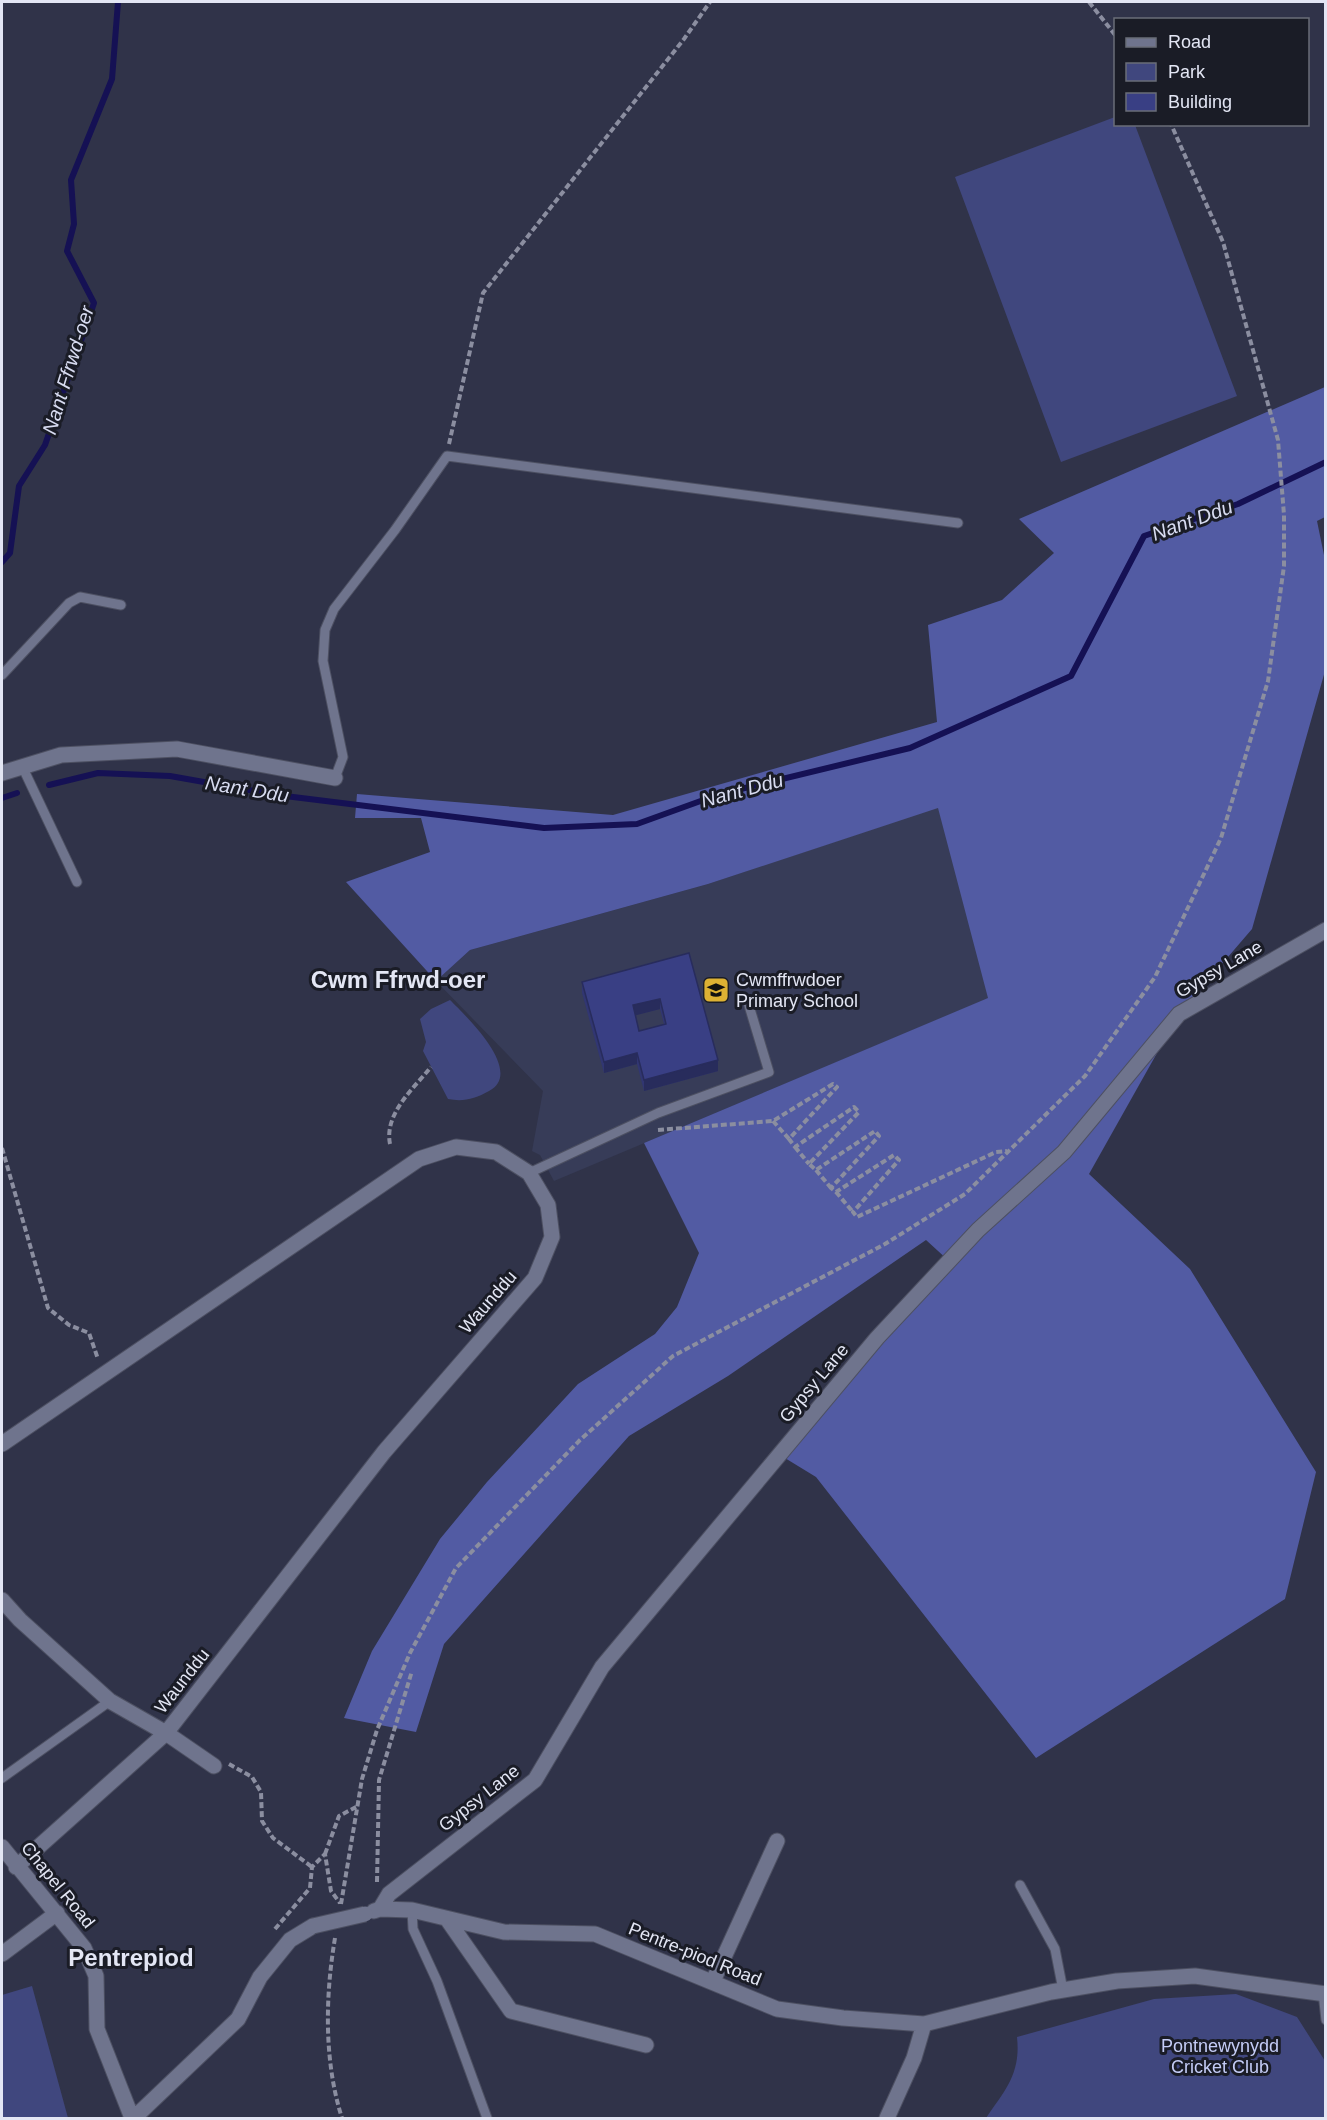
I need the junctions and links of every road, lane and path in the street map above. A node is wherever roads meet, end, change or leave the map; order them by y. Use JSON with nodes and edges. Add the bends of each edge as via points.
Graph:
{"nodes":[{"id":1,"x":710,"y":2,"type":"edge"},
{"id":2,"x":1089,"y":2,"type":"edge"},
{"id":3,"x":1114,"y":33,"type":"edge"},
{"id":4,"x":1172,"y":126,"type":"edge"},
{"id":5,"x":447,"y":456,"type":"junction"},
{"id":6,"x":958,"y":523,"type":"dead end"},
{"id":7,"x":121,"y":605,"type":"dead end"},
{"id":8,"x":2,"y":675,"type":"edge"},
{"id":9,"x":22,"y":766,"type":"junction"},
{"id":10,"x":2,"y":773,"type":"edge"},
{"id":11,"x":335,"y":778,"type":"joint"},
{"id":12,"x":77,"y":882,"type":"dead end"},
{"id":13,"x":1326,"y":930,"type":"edge"},
{"id":14,"x":747,"y":999,"type":"dead end"},
{"id":15,"x":431,"y":1067,"type":"dead end"},
{"id":16,"x":773,"y":1121,"type":"junction"},
{"id":17,"x":650,"y":1133,"type":"dead end"},
{"id":18,"x":789,"y":1139,"type":"junction"},
{"id":19,"x":390,"y":1144,"type":"dead end"},
{"id":20,"x":795,"y":1147,"type":"junction"},
{"id":21,"x":2,"y":1148,"type":"edge"},
{"id":22,"x":1008,"y":1151,"type":"junction"},
{"id":23,"x":809,"y":1164,"type":"junction"},
{"id":24,"x":816,"y":1170,"type":"junction"},
{"id":25,"x":530,"y":1173,"type":"junction"},
{"id":26,"x":831,"y":1188,"type":"junction"},
{"id":27,"x":836,"y":1192,"type":"junction"},
{"id":28,"x":853,"y":1212,"type":"junction"},
{"id":29,"x":99,"y":1360,"type":"dead end"},
{"id":30,"x":2,"y":1444,"type":"edge"},
{"id":31,"x":2,"y":1600,"type":"edge"},
{"id":32,"x":412,"y":1671,"type":"dead end"},
{"id":33,"x":110,"y":1701,"type":"junction"},
{"id":34,"x":166,"y":1733,"type":"junction"},
{"id":35,"x":214,"y":1766,"type":"joint"},
{"id":36,"x":2,"y":1778,"type":"edge"},
{"id":37,"x":356,"y":1807,"type":"junction"},
{"id":38,"x":777,"y":1841,"type":"dead end"},
{"id":39,"x":2,"y":1847,"type":"edge"},
{"id":40,"x":325,"y":1854,"type":"junction"},
{"id":41,"x":16,"y":1867,"type":"junction"},
{"id":42,"x":312,"y":1867,"type":"junction"},
{"id":43,"x":1020,"y":1886,"type":"dead end"},
{"id":44,"x":341,"y":1903,"type":"junction"},
{"id":45,"x":377,"y":1907,"type":"junction"},
{"id":46,"x":412,"y":1910,"type":"junction"},
{"id":47,"x":57,"y":1913,"type":"junction"},
{"id":48,"x":339,"y":1914,"type":"dead end"},
{"id":49,"x":447,"y":1919,"type":"junction"},
{"id":50,"x":273,"y":1936,"type":"dead end"},
{"id":51,"x":335,"y":1936,"type":"dead end"},
{"id":52,"x":2,"y":1954,"type":"edge"},
{"id":53,"x":713,"y":1982,"type":"junction"},
{"id":54,"x":1064,"y":1990,"type":"junction"},
{"id":55,"x":1324,"y":1993,"type":"edge"},
{"id":56,"x":1326,"y":2020,"type":"edge"},
{"id":57,"x":924,"y":2024,"type":"junction"},
{"id":58,"x":646,"y":2045,"type":"dead end"},
{"id":59,"x":133,"y":2118,"type":"edge"},
{"id":60,"x":342,"y":2118,"type":"edge"},
{"id":61,"x":487,"y":2118,"type":"edge"},
{"id":62,"x":887,"y":2118,"type":"edge"}],
"edges":[{"from":1,"to":5,"type":"path","via":[[483,293]]},
{"from":2,"to":3,"type":"path"},
{"from":4,"to":22,"type":"path","via":[[1223,242],[1278,440],[1284,515],[1280,594],[1268,681],[1221,838],[1155,977],[1085,1076]]},
{"from":5,"to":6,"type":"lane"},
{"from":5,"to":11,"type":"lane","via":[[334,609],[326,630],[323,661],[344,757]]},
{"from":7,"to":8,"type":"lane","via":[[80,597],[69,603]]},
{"from":9,"to":10,"type":"street"},
{"from":9,"to":11,"type":"street","via":[[61,755],[177,749]]},
{"from":9,"to":12,"type":"lane"},
{"from":13,"to":45,"type":"street","name":"Gypsy Lane","via":[[1179,1014],[1064,1152],[978,1230],[870,1347],[602,1667],[535,1780]]},
{"from":14,"to":25,"type":"lane","via":[[769,1072],[658,1113]]},
{"from":15,"to":19,"type":"path","via":[[391,1120]]},
{"from":16,"to":17,"type":"path","via":[[660,1129]]},
{"from":16,"to":18,"type":"path"},
{"from":16,"to":18,"type":"path","via":[[833,1084],[837,1087]]},
{"from":18,"to":20,"type":"path"},
{"from":20,"to":23,"type":"path"},
{"from":20,"to":23,"type":"path","via":[[854,1107],[859,1112]]},
{"from":21,"to":29,"type":"path","via":[[48,1308],[69,1325],[89,1333]]},
{"from":22,"to":28,"type":"path","via":[[996,1152],[857,1217]]},
{"from":22,"to":37,"type":"path","via":[[964,1194],[885,1244],[673,1356],[580,1440],[456,1568],[410,1653],[377,1730]]},
{"from":23,"to":24,"type":"path"},
{"from":24,"to":26,"type":"path"},
{"from":24,"to":26,"type":"path","via":[[875,1131],[879,1136]]},
{"from":25,"to":30,"type":"street","name":"Waunddu","via":[[496,1152],[456,1147],[418,1159]]},
{"from":25,"to":34,"type":"street","name":"Waunddu","via":[[548,1205],[552,1237],[535,1278],[384,1452]]},
{"from":26,"to":27,"type":"path"},
{"from":27,"to":28,"type":"path"},
{"from":27,"to":28,"type":"path","via":[[894,1155],[899,1160]]},
{"from":31,"to":33,"type":"street","name":"Waunddu"},
{"from":32,"to":45,"type":"path","via":[[379,1780]]},
{"from":33,"to":34,"type":"street","name":"Waunddu"},
{"from":33,"to":36,"type":"lane"},
{"from":34,"to":35,"type":"street"},
{"from":34,"to":41,"type":"street"},
{"from":35,"to":42,"type":"path","via":[[227,1763],[252,1777],[261,1792],[262,1821],[273,1838]]},
{"from":37,"to":40,"type":"path","via":[[339,1816]]},
{"from":37,"to":44,"type":"path"},
{"from":38,"to":53,"type":"street"},
{"from":39,"to":41,"type":"street","name":"Chapel Road"},
{"from":40,"to":42,"type":"path"},
{"from":40,"to":44,"type":"path","via":[[331,1891]]},
{"from":41,"to":47,"type":"street","name":"Chapel Road"},
{"from":42,"to":50,"type":"path","via":[[310,1888]]},
{"from":43,"to":54,"type":"lane","via":[[1055,1950]]},
{"from":44,"to":48,"type":"path"},
{"from":45,"to":46,"type":"street","name":"Pentre-piod Road"},
{"from":45,"to":59,"type":"street","name":"Pentre-piod Road","bridge":true,"via":[[313,1926],[290,1940],[260,1977],[238,2019]]},
{"from":46,"to":49,"type":"street","name":"Pentre-piod Road"},
{"from":46,"to":61,"type":"lane","via":[[413,1929],[441,1991]]},
{"from":47,"to":52,"type":"street"},
{"from":47,"to":59,"type":"street","name":"Chapel Road","via":[[84,1948],[96,1976],[96,2029]]},
{"from":49,"to":53,"type":"street","name":"Pentre-piod Road","via":[[504,1932],[595,1934]]},
{"from":49,"to":58,"type":"street","via":[[510,2011]]},
{"from":51,"to":60,"type":"path","via":[[328,2021],[334,2095]]},
{"from":53,"to":57,"type":"street","name":"Pentre-piod Road","via":[[777,2009]]},
{"from":54,"to":55,"type":"street","name":"Pentre-piod Road","via":[[1195,1976]]},
{"from":54,"to":57,"type":"street","name":"Pentre-piod Road"},
{"from":55,"to":56,"type":"lane"},
{"from":57,"to":62,"type":"street","via":[[914,2058]]}]}
